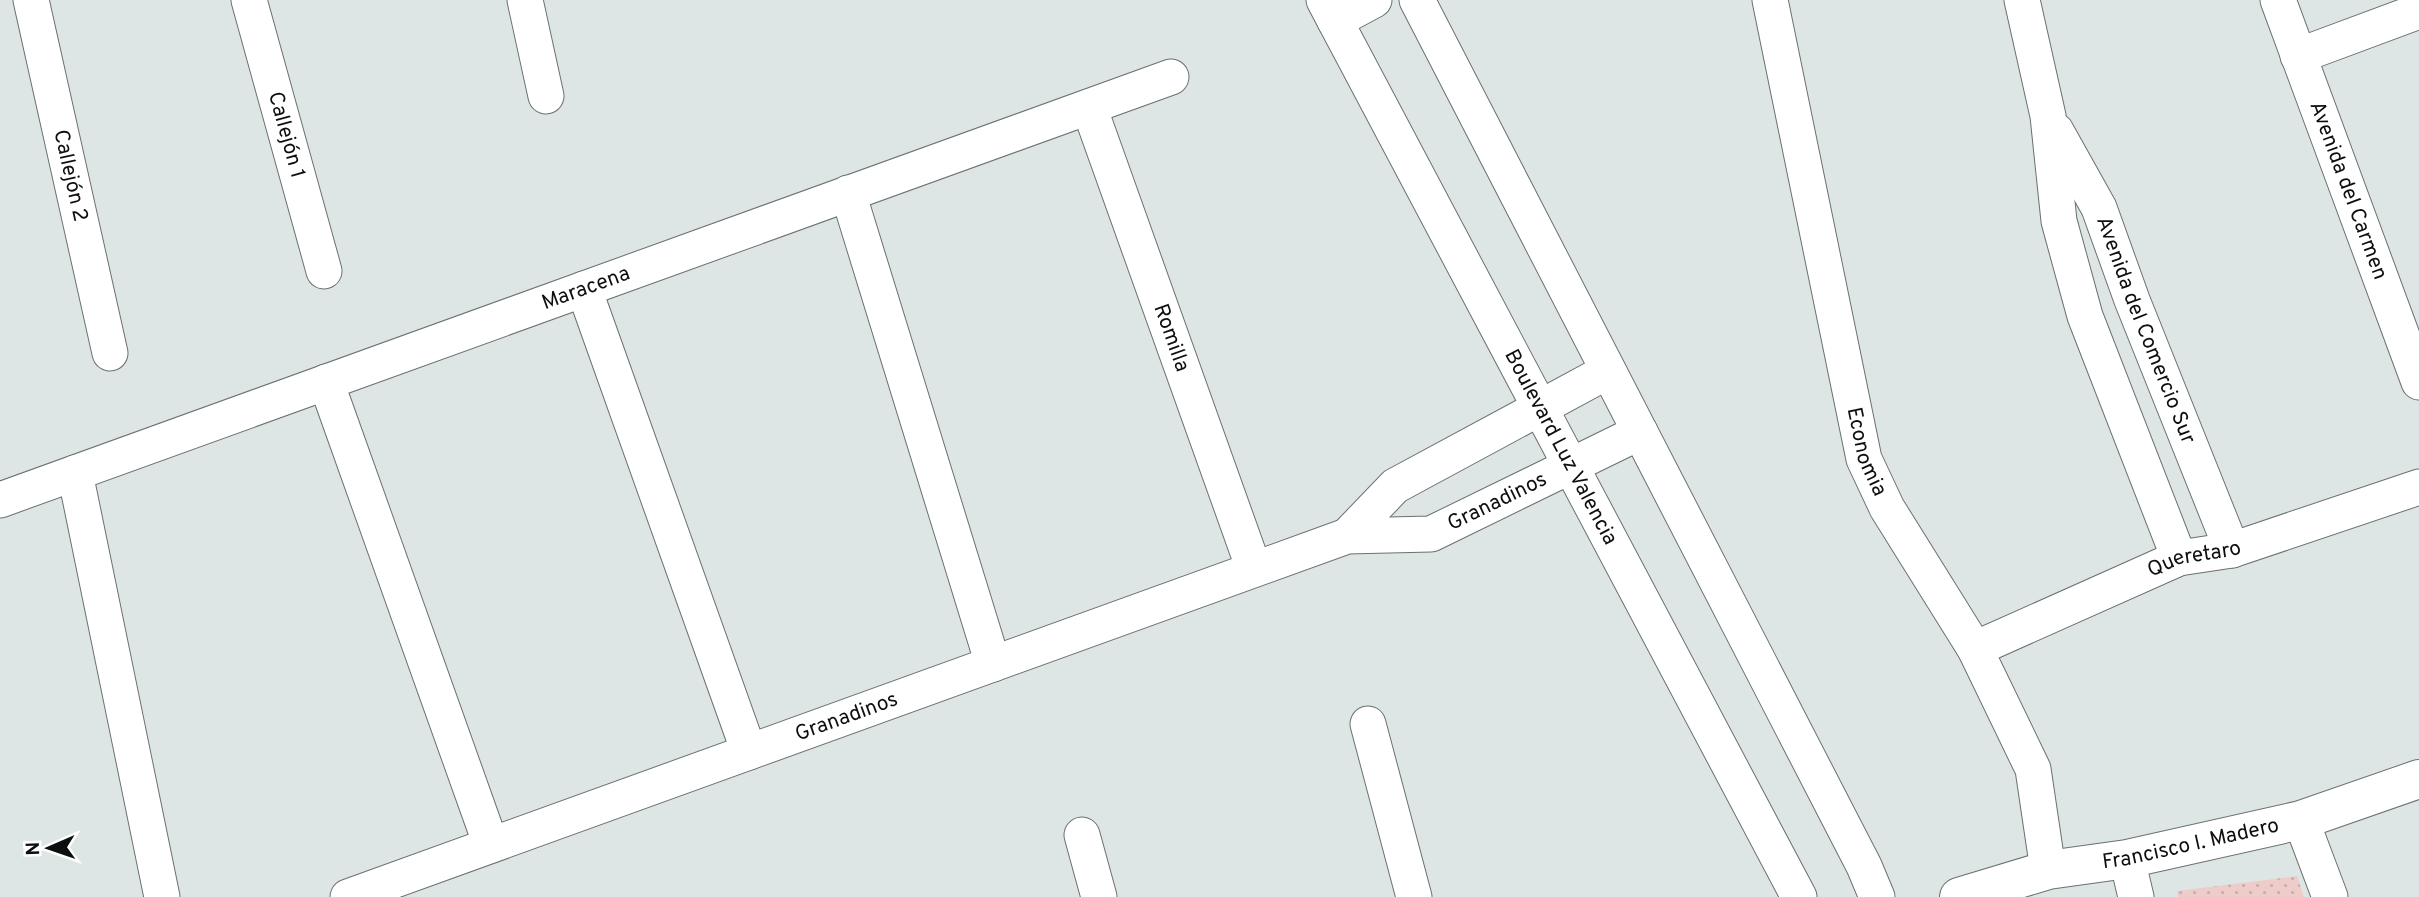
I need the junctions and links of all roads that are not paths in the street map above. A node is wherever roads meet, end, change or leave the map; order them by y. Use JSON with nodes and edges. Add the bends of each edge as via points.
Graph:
{"nodes":[{"id":1,"x":32,"y":0,"type":"edge"},
{"id":2,"x":248,"y":0,"type":"edge"},
{"id":3,"x":525,"y":0,"type":"edge"},
{"id":4,"x":1374,"y":0,"type":"edge"},
{"id":5,"x":1417,"y":0,"type":"edge"},
{"id":6,"x":1770,"y":0,"type":"edge"},
{"id":7,"x":2022,"y":0,"type":"edge"},
{"id":8,"x":2278,"y":0,"type":"edge"},
{"id":9,"x":1329,"y":11,"type":"edge"},
{"id":10,"x":2419,"y":11,"type":"edge"},
{"id":11,"x":2298,"y":56,"type":"junction"},
{"id":12,"x":1171,"y":77,"type":"dead end"},
{"id":13,"x":546,"y":96,"type":"dead end"},
{"id":14,"x":1089,"y":107,"type":"junction"},
{"id":15,"x":2048,"y":116,"type":"junction"},
{"id":16,"x":848,"y":194,"type":"junction"},
{"id":17,"x":324,"y":271,"type":"dead end"},
{"id":18,"x":584,"y":289,"type":"junction"},
{"id":19,"x":110,"y":353,"type":"dead end"},
{"id":20,"x":1608,"y":370,"type":"junction"},
{"id":21,"x":326,"y":382,"type":"junction"},
{"id":22,"x":2419,"y":382,"type":"edge"},
{"id":23,"x":1540,"y":408,"type":"junction"},
{"id":24,"x":1640,"y":432,"type":"junction"},
{"id":25,"x":1571,"y":465,"type":"junction"},
{"id":26,"x":75,"y":472,"type":"junction"},
{"id":27,"x":2419,"y":487,"type":"edge"},
{"id":28,"x":0,"y":500,"type":"edge"},
{"id":29,"x":1347,"y":536,"type":"junction"},
{"id":30,"x":2232,"y":550,"type":"junction"},
{"id":31,"x":2179,"y":558,"type":"junction"},
{"id":32,"x":1254,"y":569,"type":"junction"},
{"id":33,"x":1975,"y":649,"type":"junction"},
{"id":34,"x":993,"y":664,"type":"junction"},
{"id":35,"x":1368,"y":724,"type":"dead end"},
{"id":36,"x":749,"y":752,"type":"junction"},
{"id":37,"x":2419,"y":779,"type":"edge"},
{"id":38,"x":2301,"y":820,"type":"junction"},
{"id":39,"x":1082,"y":835,"type":"dead end"},
{"id":40,"x":491,"y":845,"type":"junction"},
{"id":41,"x":2127,"y":859,"type":"junction"},
{"id":42,"x":2048,"y":870,"type":"junction"},
{"id":43,"x":1871,"y":881,"type":"edge"},
{"id":44,"x":1798,"y":895,"type":"edge"},
{"id":45,"x":162,"y":897,"type":"edge"},
{"id":46,"x":348,"y":897,"type":"edge"},
{"id":47,"x":1099,"y":897,"type":"edge"},
{"id":48,"x":1414,"y":897,"type":"edge"},
{"id":49,"x":1959,"y":897,"type":"edge"},
{"id":50,"x":2136,"y":897,"type":"edge"},
{"id":51,"x":2330,"y":897,"type":"edge"}],
"edges":[{"from":1,"to":19,"type":"street","name":"Callejón 2"},
{"from":2,"to":17,"type":"street","name":"Callejón 1"},
{"from":3,"to":13,"type":"street"},
{"from":4,"to":9,"type":"street"},
{"from":5,"to":20,"type":"street"},
{"from":6,"to":33,"type":"street","name":"Economia","via":[[1864,459],[1888,509]]},
{"from":7,"to":15,"type":"street","name":"Avenida del Comercio Sur"},
{"from":8,"to":11,"type":"street","name":"Avenida del Carmen"},
{"from":9,"to":23,"type":"street","name":"Boulevard Luz Valencia"},
{"from":10,"to":11,"type":"street"},
{"from":11,"to":22,"type":"street","name":"Avenida del Carmen"},
{"from":12,"to":14,"type":"street","name":"Maracena"},
{"from":14,"to":16,"type":"street","name":"Maracena"},
{"from":14,"to":32,"type":"street","name":"Romilla"},
{"from":15,"to":30,"type":"street","name":"Avenida del Comercio Sur","via":[[2099,208]]},
{"from":15,"to":31,"type":"street","name":"Avenida del Comercio Sur","via":[[2059,221],[2085,316]]},
{"from":16,"to":18,"type":"street","name":"Maracena"},
{"from":16,"to":34,"type":"street"},
{"from":18,"to":21,"type":"street","name":"Maracena"},
{"from":18,"to":36,"type":"street"},
{"from":20,"to":23,"type":"street","name":"Granadinos"},
{"from":20,"to":24,"type":"street"},
{"from":21,"to":26,"type":"street","name":"Maracena"},
{"from":21,"to":40,"type":"street"},
{"from":23,"to":25,"type":"street","name":"Boulevard Luz Valencia"},
{"from":23,"to":29,"type":"street","name":"Granadinos","via":[[1395,486]]},
{"from":24,"to":25,"type":"street","name":"Granadinos"},
{"from":24,"to":43,"type":"street"},
{"from":25,"to":29,"type":"street","name":"Granadinos","via":[[1431,534]]},
{"from":25,"to":44,"type":"street","name":"Boulevard Luz Valencia"},
{"from":26,"to":28,"type":"street","name":"Maracena"},
{"from":26,"to":45,"type":"street"},
{"from":27,"to":30,"type":"street","name":"Queretaro"},
{"from":29,"to":32,"type":"street","name":"Granadinos"},
{"from":30,"to":31,"type":"street","name":"Queretaro"},
{"from":31,"to":33,"type":"street","name":"Queretaro"},
{"from":32,"to":34,"type":"street","name":"Granadinos"},
{"from":33,"to":42,"type":"street","name":"Economia","via":[[2033,769]]},
{"from":34,"to":36,"type":"street","name":"Granadinos"},
{"from":35,"to":48,"type":"street"},
{"from":36,"to":40,"type":"street","name":"Granadinos"},
{"from":37,"to":38,"type":"street","name":"Francisco I. Madero"},
{"from":38,"to":41,"type":"street","name":"Francisco I. Madero"},
{"from":38,"to":51,"type":"street"},
{"from":39,"to":47,"type":"street"},
{"from":40,"to":46,"type":"street","name":"Granadinos"},
{"from":41,"to":42,"type":"street","name":"Francisco I. Madero"},
{"from":41,"to":50,"type":"street"},
{"from":42,"to":49,"type":"street","name":"Francisco I. Madero"}]}
